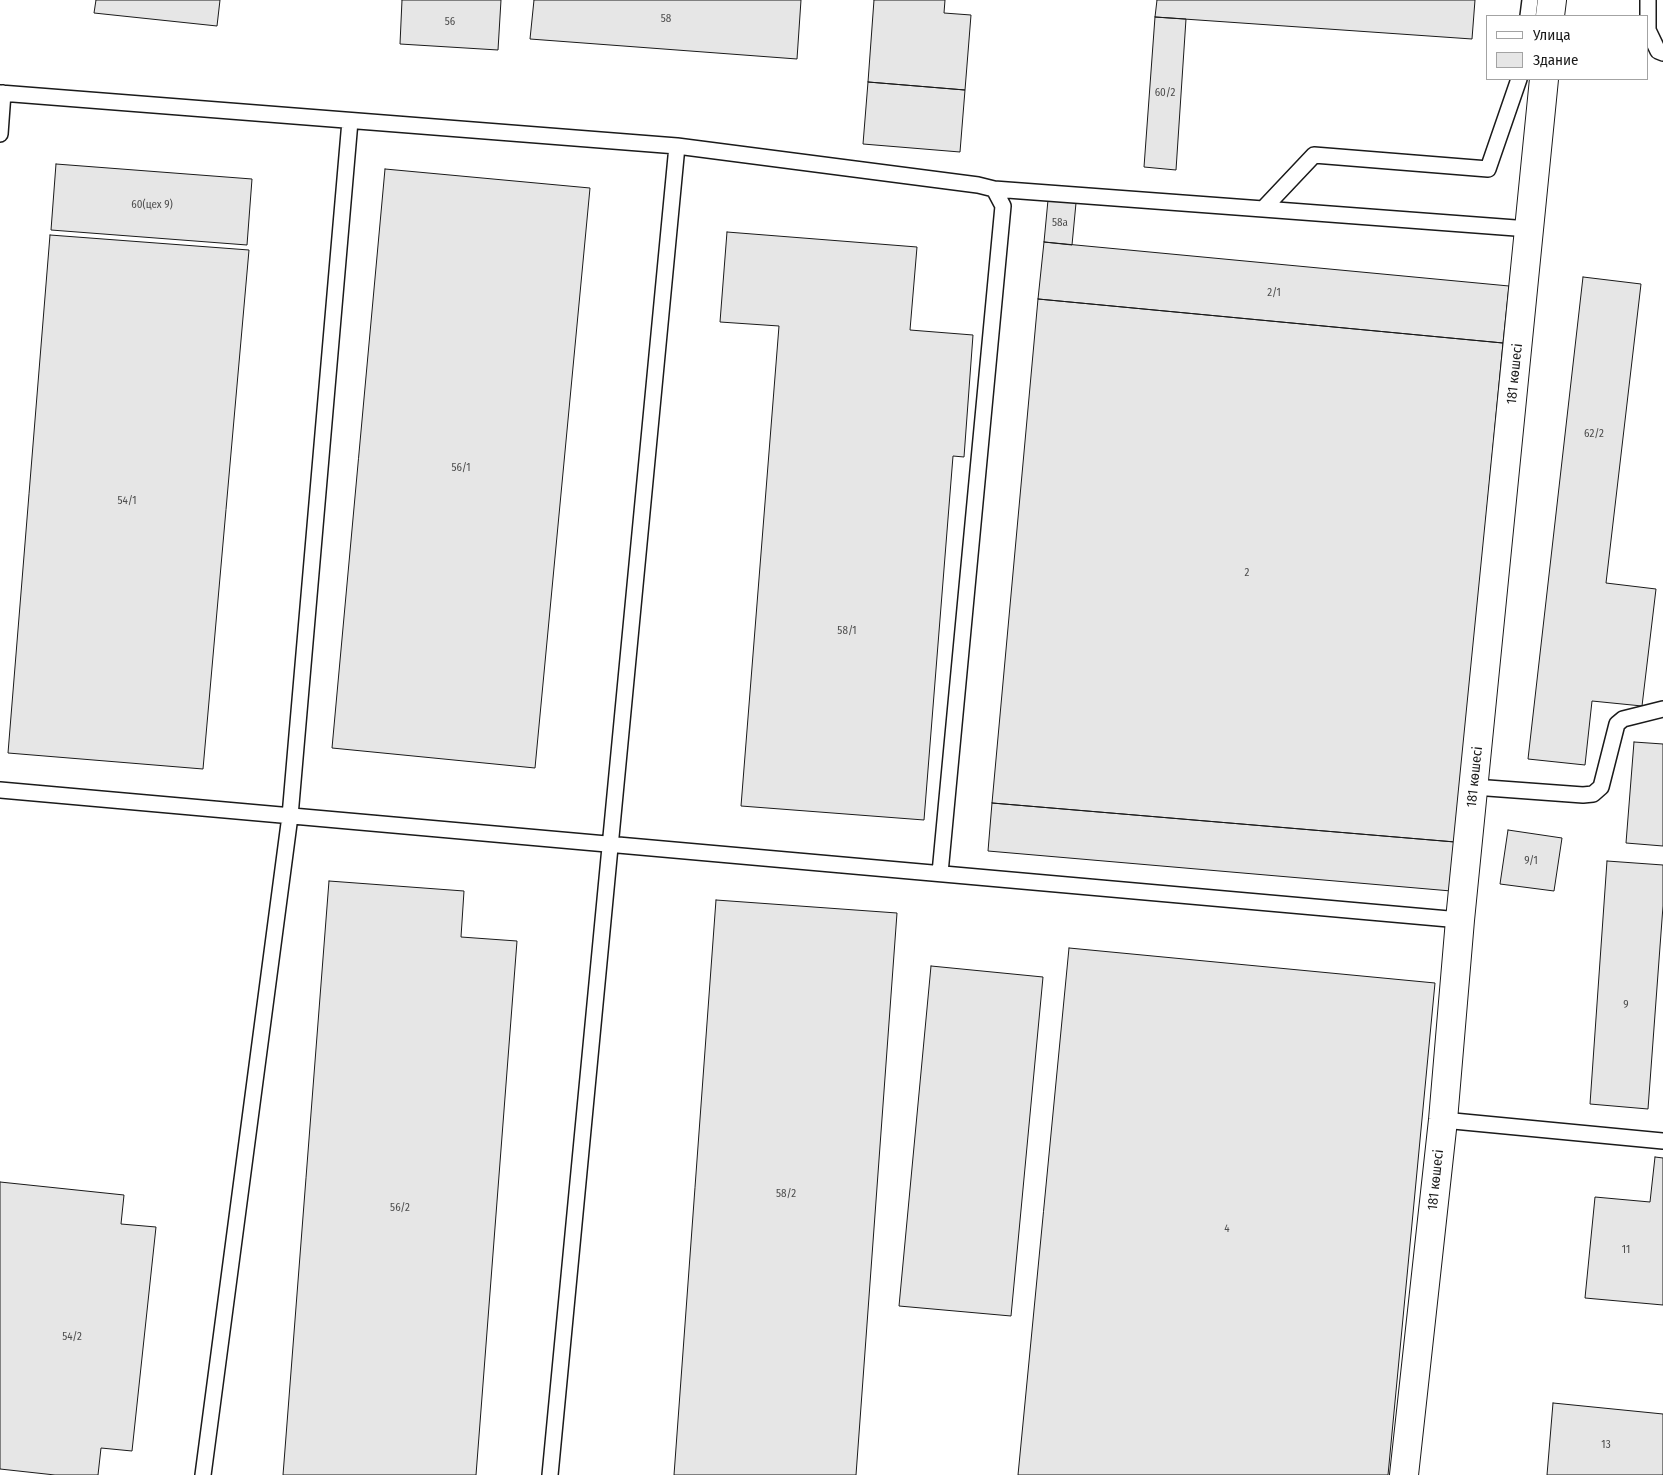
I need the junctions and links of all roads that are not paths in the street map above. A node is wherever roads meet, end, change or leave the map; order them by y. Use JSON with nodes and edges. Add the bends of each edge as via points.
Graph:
{"nodes":[{"id":1,"x":1530,"y":0,"type":"edge"},
{"id":2,"x":1552,"y":0,"type":"edge"},
{"id":3,"x":1648,"y":0,"type":"edge"},
{"id":4,"x":1528,"y":15,"type":"edge"},
{"id":5,"x":1550,"y":15,"type":"edge"},
{"id":6,"x":1663,"y":53,"type":"edge"},
{"id":7,"x":1519,"y":80,"type":"edge"},
{"id":8,"x":1544,"y":80,"type":"edge"},
{"id":9,"x":1,"y":93,"type":"edge"},
{"id":10,"x":350,"y":121,"type":"junction"},
{"id":11,"x":0,"y":134,"type":"edge"},
{"id":12,"x":677,"y":146,"type":"junction"},
{"id":13,"x":994,"y":189,"type":"junction"},
{"id":14,"x":1264,"y":209,"type":"junction"},
{"id":15,"x":1529,"y":229,"type":"junction"},
{"id":16,"x":1663,"y":709,"type":"edge"},
{"id":17,"x":1474,"y":787,"type":"junction"},
{"id":18,"x":0,"y":790,"type":"edge"},
{"id":19,"x":290,"y":816,"type":"junction"},
{"id":20,"x":610,"y":844,"type":"junction"},
{"id":21,"x":940,"y":873,"type":"junction"},
{"id":22,"x":1460,"y":920,"type":"junction"},
{"id":23,"x":1442,"y":1120,"type":"junction"},
{"id":24,"x":1663,"y":1141,"type":"edge"},
{"id":25,"x":203,"y":1475,"type":"edge"},
{"id":26,"x":550,"y":1475,"type":"edge"},
{"id":27,"x":1404,"y":1475,"type":"edge"}],
"edges":[{"from":1,"to":4,"type":"lane"},
{"from":2,"to":5,"type":"street"},
{"from":3,"to":6,"type":"lane","via":[[1648,30],[1658,51]]},
{"from":7,"to":14,"type":"lane","via":[[1488,169],[1314,155]]},
{"from":8,"to":15,"type":"street","name":"181 көшесі"},
{"from":9,"to":10,"type":"lane"},
{"from":9,"to":11,"type":"lane"},
{"from":10,"to":12,"type":"lane"},
{"from":10,"to":19,"type":"lane"},
{"from":12,"to":13,"type":"lane"},
{"from":12,"to":20,"type":"lane"},
{"from":13,"to":14,"type":"lane"},
{"from":13,"to":21,"type":"lane","via":[[1003,206]]},
{"from":14,"to":15,"type":"lane"},
{"from":15,"to":17,"type":"street","name":"181 көшесі"},
{"from":16,"to":17,"type":"lane","via":[[1622,719],[1617,724],[1601,787],[1593,794]]},
{"from":17,"to":22,"type":"street","name":"181 көшесі"},
{"from":18,"to":19,"type":"lane"},
{"from":19,"to":20,"type":"lane"},
{"from":19,"to":25,"type":"lane"},
{"from":20,"to":21,"type":"lane"},
{"from":20,"to":26,"type":"lane"},
{"from":21,"to":22,"type":"lane"},
{"from":22,"to":23,"type":"street","name":"181 көшесі"},
{"from":23,"to":24,"type":"lane"},
{"from":23,"to":27,"type":"street","name":"181 көшесі"}]}
